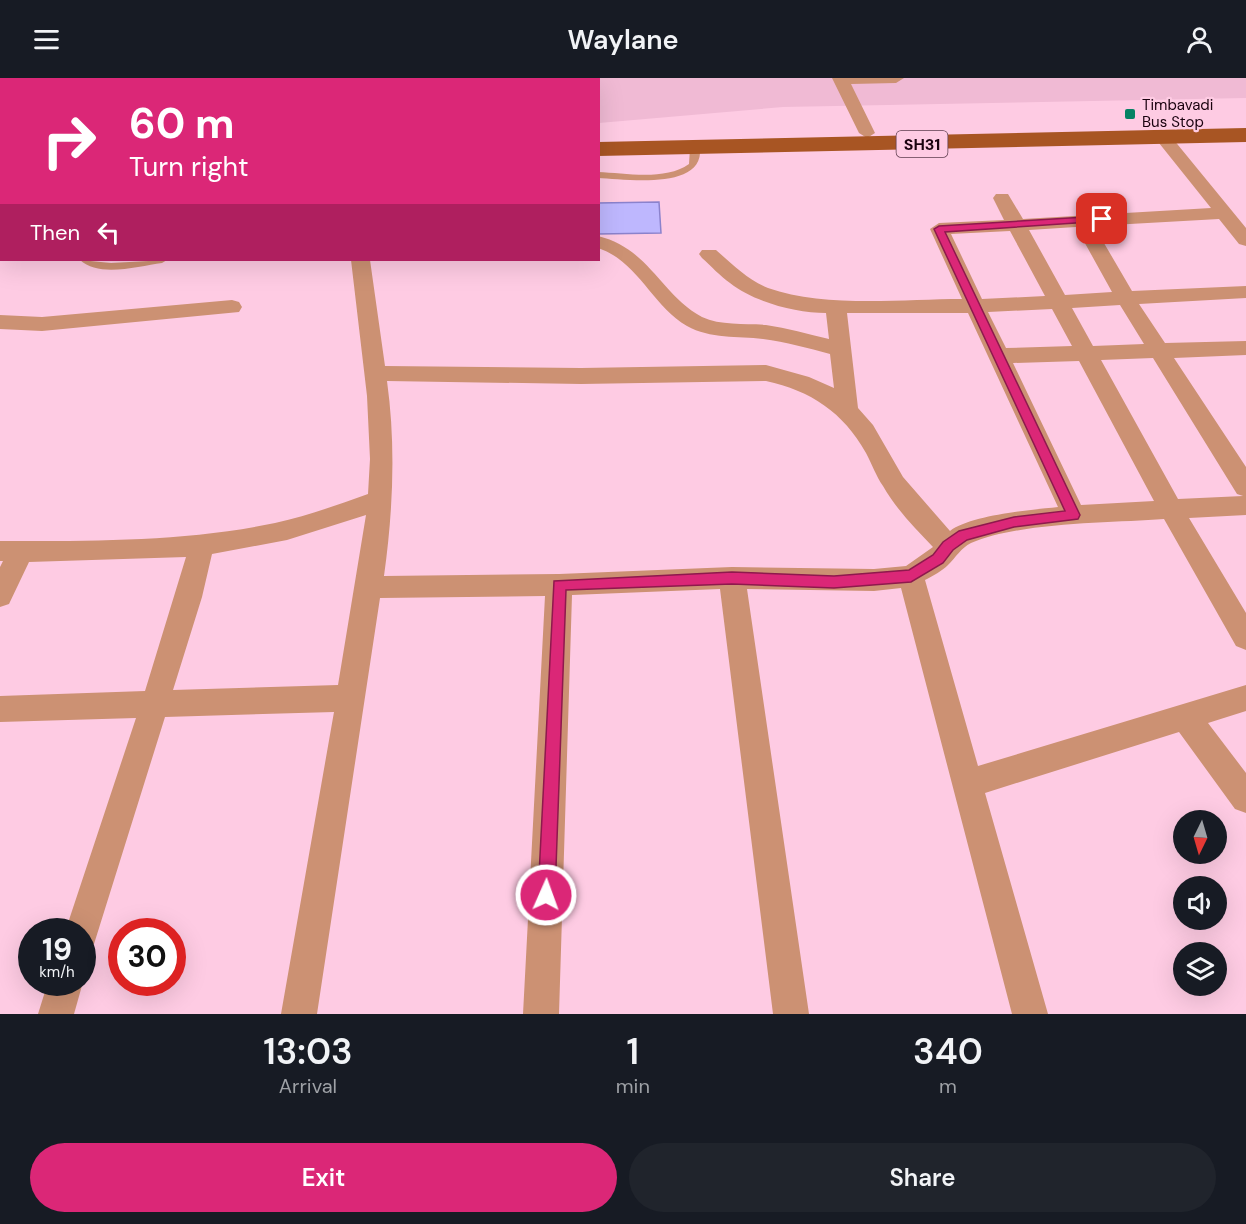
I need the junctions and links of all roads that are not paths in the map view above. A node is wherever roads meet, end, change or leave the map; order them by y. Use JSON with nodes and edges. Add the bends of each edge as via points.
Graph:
{"nodes":[{"id":1,"x":896,"y":78,"type":"edge"},
{"id":2,"x":840,"y":79,"type":"edge"},
{"id":3,"x":1246,"y":125,"type":"edge"},
{"id":4,"x":867,"y":133,"type":"junction"},
{"id":5,"x":1246,"y":135,"type":"edge"},
{"id":6,"x":600,"y":137,"type":"edge"},
{"id":7,"x":1163,"y":138,"type":"junction"},
{"id":8,"x":695,"y":148,"type":"junction"},
{"id":9,"x":600,"y":149,"type":"edge"},
{"id":10,"x":600,"y":175,"type":"edge"},
{"id":11,"x":1002,"y":198,"type":"dead end"},
{"id":12,"x":1081,"y":220,"type":"junction"},
{"id":13,"x":1017,"y":225,"type":"junction"},
{"id":14,"x":1238,"y":226,"type":"edge"},
{"id":15,"x":600,"y":242,"type":"edge"},
{"id":16,"x":709,"y":254,"type":"dead end"},
{"id":17,"x":86,"y":261,"type":"edge"},
{"id":18,"x":151,"y":261,"type":"edge"},
{"id":19,"x":360,"y":261,"type":"edge"},
{"id":20,"x":1246,"y":292,"type":"edge"},
{"id":21,"x":1126,"y":299,"type":"junction"},
{"id":22,"x":1058,"y":302,"type":"junction"},
{"id":23,"x":976,"y":306,"type":"junction"},
{"id":24,"x":232,"y":307,"type":"dead end"},
{"id":25,"x":836,"y":308,"type":"junction"},
{"id":26,"x":0,"y":322,"type":"edge"},
{"id":27,"x":1246,"y":348,"type":"edge"},
{"id":28,"x":840,"y":349,"type":"junction"},
{"id":29,"x":1159,"y":352,"type":"junction"},
{"id":30,"x":1087,"y":355,"type":"junction"},
{"id":31,"x":1000,"y":356,"type":"junction"},
{"id":32,"x":375,"y":373,"type":"junction"},
{"id":33,"x":847,"y":409,"type":"junction"},
{"id":34,"x":1246,"y":487,"type":"edge"},
{"id":35,"x":379,"y":500,"type":"junction"},
{"id":36,"x":1246,"y":505,"type":"edge"},
{"id":37,"x":1170,"y":508,"type":"junction"},
{"id":38,"x":1074,"y":515,"type":"junction"},
{"id":39,"x":202,"y":544,"type":"junction"},
{"id":40,"x":948,"y":546,"type":"junction"},
{"id":41,"x":10,"y":551,"type":"edge"},
{"id":42,"x":911,"y":576,"type":"junction"},
{"id":43,"x":732,"y":578,"type":"junction"},
{"id":44,"x":559,"y":585,"type":"junction"},
{"id":45,"x":371,"y":586,"type":"junction"},
{"id":46,"x":0,"y":596,"type":"edge"},
{"id":47,"x":1246,"y":639,"type":"edge"},
{"id":48,"x":351,"y":698,"type":"junction"},
{"id":49,"x":1246,"y":698,"type":"edge"},
{"id":50,"x":155,"y":704,"type":"junction"},
{"id":51,"x":0,"y":709,"type":"edge"},
{"id":52,"x":1185,"y":716,"type":"junction"},
{"id":53,"x":968,"y":784,"type":"junction"},
{"id":54,"x":1246,"y":798,"type":"edge"},
{"id":55,"x":86,"y":918,"type":"edge"},
{"id":56,"x":62,"y":996,"type":"edge"},
{"id":57,"x":56,"y":1014,"type":"edge"},
{"id":58,"x":299,"y":1014,"type":"edge"},
{"id":59,"x":541,"y":1014,"type":"edge"},
{"id":60,"x":791,"y":1014,"type":"edge"},
{"id":61,"x":1030,"y":1014,"type":"edge"}],
"edges":[{"from":1,"to":2,"type":"street"},
{"from":2,"to":4,"type":"street"},
{"from":3,"to":4,"type":"main road"},
{"from":4,"to":6,"type":"main road"},
{"from":5,"to":7,"type":"main road","number":"SH31"},
{"from":7,"to":8,"type":"main road","number":"SH31"},
{"from":7,"to":14,"type":"street"},
{"from":8,"to":9,"type":"main road","number":"SH31"},
{"from":8,"to":10,"type":"lane","via":[[692,167],[682,173]]},
{"from":11,"to":13,"type":"street"},
{"from":12,"to":13,"type":"street"},
{"from":12,"to":14,"type":"street"},
{"from":12,"to":21,"type":"street"},
{"from":13,"to":22,"type":"street"},
{"from":13,"to":23,"type":"street","via":[[939,229]]},
{"from":15,"to":28,"type":"street","via":[[627,255],[672,305],[698,323],[765,332]]},
{"from":16,"to":25,"type":"street","via":[[738,280],[760,292],[782,301]]},
{"from":17,"to":18,"type":"lane","via":[[105,265]]},
{"from":19,"to":32,"type":"street"},
{"from":20,"to":21,"type":"street"},
{"from":21,"to":22,"type":"street"},
{"from":21,"to":29,"type":"street"},
{"from":22,"to":23,"type":"street"},
{"from":22,"to":30,"type":"street"},
{"from":23,"to":25,"type":"street"},
{"from":23,"to":31,"type":"street"},
{"from":24,"to":26,"type":"street","via":[[42,324]]},
{"from":25,"to":28,"type":"street"},
{"from":27,"to":29,"type":"street"},
{"from":28,"to":33,"type":"street"},
{"from":29,"to":30,"type":"street"},
{"from":29,"to":34,"type":"street"},
{"from":30,"to":31,"type":"street"},
{"from":30,"to":37,"type":"street"},
{"from":31,"to":38,"type":"street"},
{"from":32,"to":33,"type":"street","via":[[766,373],[823,390]]},
{"from":32,"to":35,"type":"street","via":[[382,459]]},
{"from":33,"to":40,"type":"street","via":[[874,446],[892,482]]},
{"from":35,"to":39,"type":"street","via":[[273,533]]},
{"from":35,"to":45,"type":"street"},
{"from":36,"to":37,"type":"street"},
{"from":37,"to":38,"type":"street"},
{"from":37,"to":47,"type":"street"},
{"from":38,"to":40,"type":"street","via":[[1014,522],[963,535]]},
{"from":39,"to":41,"type":"street"},
{"from":39,"to":50,"type":"street"},
{"from":40,"to":42,"type":"street","via":[[938,559]]},
{"from":41,"to":46,"type":"street"},
{"from":42,"to":43,"type":"street","via":[[834,582]]},
{"from":42,"to":53,"type":"street"},
{"from":43,"to":44,"type":"street"},
{"from":43,"to":60,"type":"street"},
{"from":44,"to":45,"type":"street"},
{"from":44,"to":59,"type":"street"},
{"from":45,"to":48,"type":"street"},
{"from":48,"to":50,"type":"street"},
{"from":48,"to":58,"type":"street"},
{"from":49,"to":52,"type":"street"},
{"from":50,"to":51,"type":"street"},
{"from":50,"to":55,"type":"street"},
{"from":52,"to":53,"type":"street"},
{"from":52,"to":54,"type":"street"},
{"from":53,"to":61,"type":"street"},
{"from":56,"to":57,"type":"street"}]}
